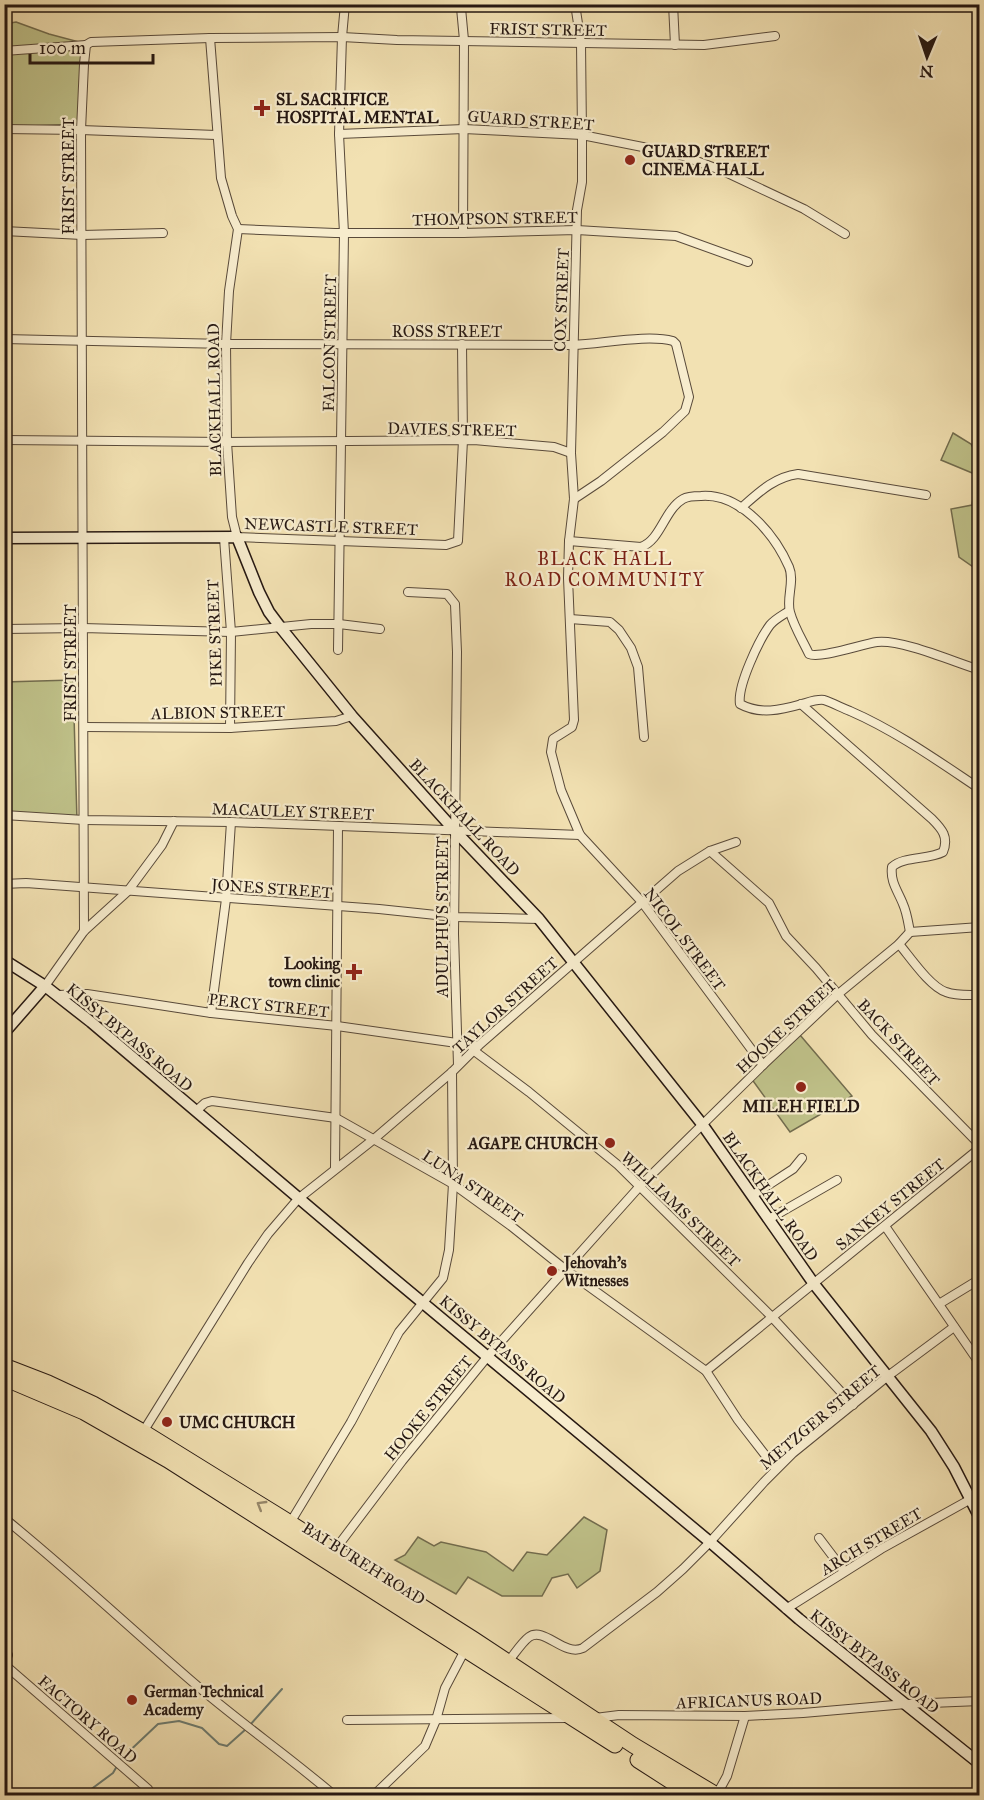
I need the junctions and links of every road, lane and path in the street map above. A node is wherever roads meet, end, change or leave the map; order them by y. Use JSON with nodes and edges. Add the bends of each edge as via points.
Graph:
{"nodes":[{"id":1,"x":345,"y":4,"type":"edge"},
{"id":2,"x":575,"y":4,"type":"edge"},
{"id":3,"x":673,"y":4,"type":"edge"},
{"id":4,"x":461,"y":8,"type":"dead end"},
{"id":5,"x":775,"y":36,"type":"dead end"},
{"id":6,"x":342,"y":37,"type":"junction"},
{"id":7,"x":210,"y":38,"type":"junction"},
{"id":8,"x":464,"y":40,"type":"junction"},
{"id":9,"x":581,"y":43,"type":"junction"},
{"id":10,"x":86,"y":45,"type":"junction"},
{"id":11,"x":675,"y":45,"type":"junction"},
{"id":12,"x":4,"y":51,"type":"edge"},
{"id":13,"x":4,"y":129,"type":"edge"},
{"id":14,"x":464,"y":129,"type":"junction"},
{"id":15,"x":81,"y":130,"type":"junction"},
{"id":16,"x":339,"y":134,"type":"junction"},
{"id":17,"x":216,"y":135,"type":"junction"},
{"id":18,"x":582,"y":135,"type":"junction"},
{"id":19,"x":238,"y":229,"type":"junction"},
{"id":20,"x":577,"y":230,"type":"junction"},
{"id":21,"x":4,"y":231,"type":"edge"},
{"id":22,"x":163,"y":232,"type":"dead end"},
{"id":23,"x":344,"y":232,"type":"junction"},
{"id":24,"x":464,"y":233,"type":"junction"},
{"id":25,"x":845,"y":234,"type":"dead end"},
{"id":26,"x":82,"y":235,"type":"junction"},
{"id":27,"x":748,"y":262,"type":"dead end"},
{"id":28,"x":4,"y":339,"type":"edge"},
{"id":29,"x":82,"y":340,"type":"junction"},
{"id":30,"x":226,"y":344,"type":"junction"},
{"id":31,"x":343,"y":344,"type":"junction"},
{"id":32,"x":462,"y":344,"type":"junction"},
{"id":33,"x":573,"y":345,"type":"junction"},
{"id":34,"x":4,"y":440,"type":"edge"},
{"id":35,"x":463,"y":440,"type":"junction"},
{"id":36,"x":84,"y":441,"type":"junction"},
{"id":37,"x":340,"y":441,"type":"junction"},
{"id":38,"x":227,"y":442,"type":"junction"},
{"id":39,"x":571,"y":453,"type":"junction"},
{"id":40,"x":926,"y":495,"type":"dead end"},
{"id":41,"x":574,"y":500,"type":"junction"},
{"id":42,"x":741,"y":508,"type":"junction"},
{"id":43,"x":83,"y":537,"type":"junction"},
{"id":44,"x":224,"y":537,"type":"junction"},
{"id":45,"x":237,"y":537,"type":"junction"},
{"id":46,"x":4,"y":538,"type":"edge"},
{"id":47,"x":340,"y":541,"type":"junction"},
{"id":48,"x":569,"y":541,"type":"junction"},
{"id":49,"x":408,"y":592,"type":"dead end"},
{"id":50,"x":789,"y":611,"type":"junction"},
{"id":51,"x":570,"y":619,"type":"junction"},
{"id":52,"x":339,"y":624,"type":"junction"},
{"id":53,"x":83,"y":628,"type":"junction"},
{"id":54,"x":281,"y":628,"type":"junction"},
{"id":55,"x":4,"y":629,"type":"edge"},
{"id":56,"x":380,"y":629,"type":"dead end"},
{"id":57,"x":231,"y":632,"type":"junction"},
{"id":58,"x":338,"y":650,"type":"dead end"},
{"id":59,"x":980,"y":670,"type":"edge"},
{"id":60,"x":801,"y":704,"type":"junction"},
{"id":61,"x":352,"y":716,"type":"junction"},
{"id":62,"x":84,"y":727,"type":"junction"},
{"id":63,"x":230,"y":728,"type":"junction"},
{"id":64,"x":644,"y":737,"type":"dead end"},
{"id":65,"x":980,"y":789,"type":"edge"},
{"id":66,"x":4,"y":815,"type":"edge"},
{"id":67,"x":84,"y":820,"type":"junction"},
{"id":68,"x":174,"y":821,"type":"junction"},
{"id":69,"x":231,"y":822,"type":"junction"},
{"id":70,"x":338,"y":827,"type":"junction"},
{"id":71,"x":455,"y":831,"type":"junction"},
{"id":72,"x":580,"y":835,"type":"junction"},
{"id":73,"x":736,"y":842,"type":"dead end"},
{"id":74,"x":710,"y":851,"type":"junction"},
{"id":75,"x":4,"y":884,"type":"edge"},
{"id":76,"x":84,"y":889,"type":"junction"},
{"id":77,"x":128,"y":891,"type":"junction"},
{"id":78,"x":226,"y":899,"type":"junction"},
{"id":79,"x":642,"y":902,"type":"junction"},
{"id":80,"x":338,"y":906,"type":"junction"},
{"id":81,"x":454,"y":917,"type":"junction"},
{"id":82,"x":539,"y":919,"type":"junction"},
{"id":83,"x":980,"y":927,"type":"edge"},
{"id":84,"x":84,"y":931,"type":"junction"},
{"id":85,"x":910,"y":932,"type":"junction"},
{"id":86,"x":899,"y":944,"type":"junction"},
{"id":87,"x":4,"y":960,"type":"edge"},
{"id":88,"x":574,"y":962,"type":"junction"},
{"id":89,"x":45,"y":986,"type":"junction"},
{"id":90,"x":57,"y":995,"type":"junction"},
{"id":91,"x":837,"y":995,"type":"junction"},
{"id":92,"x":980,"y":995,"type":"edge"},
{"id":93,"x":211,"y":1013,"type":"junction"},
{"id":94,"x":337,"y":1026,"type":"junction"},
{"id":95,"x":4,"y":1033,"type":"edge"},
{"id":96,"x":457,"y":1043,"type":"junction"},
{"id":97,"x":475,"y":1048,"type":"junction"},
{"id":98,"x":458,"y":1065,"type":"junction"},
{"id":99,"x":763,"y":1065,"type":"junction"},
{"id":100,"x":452,"y":1072,"type":"junction"},
{"id":101,"x":196,"y":1111,"type":"junction"},
{"id":102,"x":336,"y":1118,"type":"junction"},
{"id":103,"x":702,"y":1124,"type":"junction"},
{"id":104,"x":374,"y":1139,"type":"junction"},
{"id":105,"x":980,"y":1146,"type":"edge"},
{"id":106,"x":802,"y":1158,"type":"dead end"},
{"id":107,"x":335,"y":1168,"type":"junction"},
{"id":108,"x":837,"y":1180,"type":"dead end"},
{"id":109,"x":453,"y":1184,"type":"junction"},
{"id":110,"x":640,"y":1186,"type":"junction"},
{"id":111,"x":753,"y":1195,"type":"junction"},
{"id":112,"x":298,"y":1199,"type":"junction"},
{"id":113,"x":770,"y":1219,"type":"junction"},
{"id":114,"x":885,"y":1226,"type":"junction"},
{"id":115,"x":566,"y":1270,"type":"junction"},
{"id":116,"x":980,"y":1279,"type":"edge"},
{"id":117,"x":814,"y":1284,"type":"junction"},
{"id":118,"x":422,"y":1302,"type":"junction"},
{"id":119,"x":939,"y":1304,"type":"junction"},
{"id":120,"x":771,"y":1316,"type":"junction"},
{"id":121,"x":954,"y":1327,"type":"junction"},
{"id":122,"x":488,"y":1356,"type":"junction"},
{"id":123,"x":980,"y":1364,"type":"edge"},
{"id":124,"x":4,"y":1366,"type":"edge"},
{"id":125,"x":706,"y":1371,"type":"junction"},
{"id":126,"x":888,"y":1376,"type":"junction"},
{"id":127,"x":4,"y":1378,"type":"edge"},
{"id":128,"x":853,"y":1405,"type":"junction"},
{"id":129,"x":143,"y":1432,"type":"junction"},
{"id":130,"x":776,"y":1469,"type":"junction"},
{"id":131,"x":975,"y":1497,"type":"edge"},
{"id":132,"x":4,"y":1518,"type":"edge"},
{"id":133,"x":980,"y":1518,"type":"edge"},
{"id":134,"x":290,"y":1523,"type":"junction"},
{"id":135,"x":819,"y":1538,"type":"dead end"},
{"id":136,"x":712,"y":1540,"type":"junction"},
{"id":137,"x":333,"y":1551,"type":"junction"},
{"id":138,"x":844,"y":1571,"type":"junction"},
{"id":139,"x":786,"y":1609,"type":"junction"},
{"id":140,"x":469,"y":1644,"type":"junction"},
{"id":141,"x":4,"y":1647,"type":"edge"},
{"id":142,"x":507,"y":1663,"type":"junction"},
{"id":143,"x":5,"y":1665,"type":"edge"},
{"id":144,"x":980,"y":1701,"type":"edge"},
{"id":145,"x":906,"y":1704,"type":"junction"},
{"id":146,"x":745,"y":1716,"type":"junction"},
{"id":147,"x":572,"y":1718,"type":"junction"},
{"id":148,"x":592,"y":1718,"type":"junction"},
{"id":149,"x":347,"y":1720,"type":"dead end"},
{"id":150,"x":436,"y":1720,"type":"junction"},
{"id":151,"x":980,"y":1764,"type":"edge"},
{"id":152,"x":717,"y":1795,"type":"edge"},
{"id":153,"x":152,"y":1796,"type":"edge"},
{"id":154,"x":335,"y":1796,"type":"edge"},
{"id":155,"x":373,"y":1796,"type":"edge"},
{"id":156,"x":694,"y":1796,"type":"edge"}],
"edges":[{"from":1,"to":6,"type":"street","name":"FALCON STREET"},
{"from":2,"to":9,"type":"street","name":"COX STREET"},
{"from":3,"to":11,"type":"street"},
{"from":4,"to":8,"type":"street"},
{"from":5,"to":11,"type":"street","name":"FRIST STREET"},
{"from":6,"to":7,"type":"street","name":"FRIST STREET"},
{"from":6,"to":8,"type":"street","name":"FRIST STREET"},
{"from":6,"to":16,"type":"street","name":"FALCON STREET"},
{"from":7,"to":10,"type":"street","name":"FRIST STREET"},
{"from":7,"to":17,"type":"street","name":"BLACKHALL ROAD"},
{"from":8,"to":9,"type":"street","name":"FRIST STREET"},
{"from":8,"to":14,"type":"street"},
{"from":9,"to":11,"type":"street","name":"FRIST STREET"},
{"from":9,"to":18,"type":"street","name":"COX STREET"},
{"from":10,"to":12,"type":"street"},
{"from":10,"to":15,"type":"street","name":"FRIST STREET"},
{"from":13,"to":15,"type":"street"},
{"from":14,"to":16,"type":"street","name":"GUARD STREET"},
{"from":14,"to":18,"type":"street","name":"GUARD STREET"},
{"from":14,"to":24,"type":"street"},
{"from":15,"to":17,"type":"street"},
{"from":15,"to":26,"type":"street","name":"FRIST STREET"},
{"from":16,"to":23,"type":"street","name":"FALCON STREET"},
{"from":17,"to":19,"type":"street","name":"BLACKHALL ROAD","via":[[221,178]]},
{"from":18,"to":20,"type":"street","name":"COX STREET"},
{"from":18,"to":25,"type":"street","name":"GUARD STREET","via":[[678,154],[755,184]]},
{"from":19,"to":23,"type":"street","name":"THOMPSON STREET"},
{"from":19,"to":30,"type":"street","name":"BLACKHALL ROAD"},
{"from":20,"to":24,"type":"street","name":"THOMPSON STREET"},
{"from":20,"to":27,"type":"street","name":"THOMPSON STREET","via":[[676,236]]},
{"from":20,"to":33,"type":"street","name":"COX STREET"},
{"from":21,"to":26,"type":"street"},
{"from":22,"to":26,"type":"street"},
{"from":23,"to":24,"type":"street","name":"THOMPSON STREET"},
{"from":23,"to":31,"type":"street","name":"FALCON STREET"},
{"from":26,"to":29,"type":"street","name":"FRIST STREET"},
{"from":28,"to":29,"type":"street","name":"ROSS STREET"},
{"from":29,"to":30,"type":"street","name":"ROSS STREET"},
{"from":29,"to":36,"type":"street","name":"FRIST STREET"},
{"from":30,"to":31,"type":"street","name":"ROSS STREET"},
{"from":30,"to":38,"type":"street","name":"BLACKHALL ROAD"},
{"from":31,"to":32,"type":"street","name":"ROSS STREET"},
{"from":31,"to":37,"type":"street","name":"FALCON STREET"},
{"from":32,"to":33,"type":"street","name":"ROSS STREET"},
{"from":32,"to":35,"type":"street","name":"NEWCASTLE STREET"},
{"from":33,"to":39,"type":"street","name":"COX STREET"},
{"from":33,"to":41,"type":"street","name":"ROSS STREET","via":[[636,339],[673,341],[689,397],[679,418]]},
{"from":34,"to":36,"type":"street","name":"DAVIES STREET"},
{"from":35,"to":37,"type":"street","name":"DAVIES STREET"},
{"from":35,"to":39,"type":"street","name":"DAVIES STREET","via":[[554,447]]},
{"from":35,"to":47,"type":"street","name":"NEWCASTLE STREET","via":[[458,541],[446,545]]},
{"from":36,"to":38,"type":"street","name":"DAVIES STREET"},
{"from":36,"to":43,"type":"street","name":"FRIST STREET"},
{"from":37,"to":38,"type":"street","name":"DAVIES STREET"},
{"from":37,"to":47,"type":"street","name":"FALCON STREET"},
{"from":38,"to":45,"type":"street","name":"BLACKHALL ROAD"},
{"from":39,"to":41,"type":"street"},
{"from":40,"to":42,"type":"street","via":[[798,474],[777,480]]},
{"from":41,"to":48,"type":"street"},
{"from":42,"to":48,"type":"street","via":[[713,495],[692,496],[676,505],[650,542],[641,547]]},
{"from":42,"to":50,"type":"street","via":[[771,536],[789,568]]},
{"from":43,"to":44,"type":"street","name":"NEWCASTLE STREET"},
{"from":43,"to":46,"type":"street","name":"NEWCASTLE STREET"},
{"from":43,"to":53,"type":"street","name":"FRIST STREET"},
{"from":44,"to":45,"type":"street","name":"NEWCASTLE STREET"},
{"from":44,"to":57,"type":"street","name":"PIKE STREET"},
{"from":45,"to":47,"type":"street","name":"NEWCASTLE STREET"},
{"from":45,"to":54,"type":"street","name":"BLACKHALL ROAD","via":[[269,612]]},
{"from":47,"to":52,"type":"street","name":"FALCON STREET"},
{"from":48,"to":51,"type":"street"},
{"from":49,"to":71,"type":"street","name":"ADULPHUS STREET","via":[[447,594],[455,604]]},
{"from":50,"to":59,"type":"street","via":[[813,656],[890,642]]},
{"from":50,"to":60,"type":"street","via":[[774,621],[759,644],[739,702],[769,711]]},
{"from":51,"to":64,"type":"street","via":[[610,622],[631,648],[638,667]]},
{"from":51,"to":72,"type":"street","via":[[574,720],[572,727],[553,739],[551,752],[561,790]]},
{"from":52,"to":54,"type":"street"},
{"from":52,"to":56,"type":"street"},
{"from":52,"to":58,"type":"street","name":"FALCON STREET"},
{"from":53,"to":55,"type":"street"},
{"from":53,"to":57,"type":"street"},
{"from":53,"to":62,"type":"street","name":"FRIST STREET"},
{"from":54,"to":57,"type":"street"},
{"from":54,"to":61,"type":"street","name":"BLACKHALL ROAD"},
{"from":57,"to":63,"type":"street","name":"PIKE STREET"},
{"from":60,"to":65,"type":"street","via":[[822,700],[866,718]]},
{"from":60,"to":85,"type":"street","via":[[932,819],[946,836],[943,852],[892,867],[893,883],[907,913]]},
{"from":61,"to":63,"type":"street","name":"ALBION STREET","via":[[336,721]]},
{"from":61,"to":71,"type":"street","name":"BLACKHALL ROAD"},
{"from":62,"to":63,"type":"street","name":"ALBION STREET"},
{"from":62,"to":67,"type":"street","name":"FRIST STREET"},
{"from":66,"to":67,"type":"street","name":"MACAULEY STREET"},
{"from":67,"to":68,"type":"street","name":"MACAULEY STREET"},
{"from":67,"to":76,"type":"street","name":"FRIST STREET"},
{"from":68,"to":69,"type":"street","name":"MACAULEY STREET"},
{"from":68,"to":77,"type":"street","via":[[162,845]]},
{"from":69,"to":70,"type":"street","name":"MACAULEY STREET"},
{"from":69,"to":78,"type":"street"},
{"from":70,"to":71,"type":"street","name":"MACAULEY STREET"},
{"from":70,"to":80,"type":"street"},
{"from":71,"to":72,"type":"street","name":"MACAULEY STREET"},
{"from":71,"to":81,"type":"street","name":"ADULPHUS STREET"},
{"from":71,"to":82,"type":"street","name":"BLACKHALL ROAD"},
{"from":72,"to":79,"type":"street","name":"NICOL STREET"},
{"from":73,"to":74,"type":"street","name":"TAYLOR STREET"},
{"from":74,"to":79,"type":"street","name":"TAYLOR STREET","via":[[678,871]]},
{"from":74,"to":91,"type":"street","name":"BACK STREET","via":[[770,903],[786,936]]},
{"from":75,"to":76,"type":"street","name":"JONES STREET"},
{"from":76,"to":77,"type":"street","name":"JONES STREET"},
{"from":76,"to":84,"type":"street","name":"FRIST STREET"},
{"from":77,"to":78,"type":"street","name":"JONES STREET"},
{"from":77,"to":84,"type":"street"},
{"from":78,"to":80,"type":"street","name":"JONES STREET"},
{"from":78,"to":93,"type":"street"},
{"from":79,"to":88,"type":"street","name":"TAYLOR STREET"},
{"from":79,"to":99,"type":"street","name":"NICOL STREET"},
{"from":80,"to":81,"type":"street","name":"JONES STREET"},
{"from":80,"to":94,"type":"street"},
{"from":81,"to":82,"type":"street","name":"JONES STREET"},
{"from":81,"to":96,"type":"street","name":"ADULPHUS STREET"},
{"from":82,"to":88,"type":"street","name":"BLACKHALL ROAD"},
{"from":83,"to":85,"type":"street"},
{"from":84,"to":89,"type":"street"},
{"from":85,"to":86,"type":"street","name":"HOOKE STREET"},
{"from":86,"to":91,"type":"street","name":"HOOKE STREET"},
{"from":86,"to":92,"type":"street","via":[[943,992]]},
{"from":87,"to":89,"type":"street","name":"KISSY BYPASS ROAD"},
{"from":88,"to":97,"type":"street","name":"TAYLOR STREET"},
{"from":88,"to":103,"type":"street","name":"BLACKHALL ROAD"},
{"from":89,"to":90,"type":"street","name":"KISSY BYPASS ROAD"},
{"from":89,"to":95,"type":"street"},
{"from":90,"to":93,"type":"street","name":"PERCY STREET","via":[[87,994]]},
{"from":90,"to":101,"type":"street","name":"KISSY BYPASS ROAD"},
{"from":91,"to":99,"type":"street","name":"HOOKE STREET"},
{"from":91,"to":105,"type":"street","name":"BACK STREET"},
{"from":93,"to":94,"type":"street","name":"PERCY STREET"},
{"from":94,"to":96,"type":"street","name":"PERCY STREET"},
{"from":94,"to":102,"type":"street"},
{"from":96,"to":97,"type":"street","name":"PERCY STREET"},
{"from":96,"to":98,"type":"street","name":"ADULPHUS STREET"},
{"from":97,"to":98,"type":"street","name":"TAYLOR STREET"},
{"from":97,"to":110,"type":"street","name":"WILLIAMS STREET"},
{"from":98,"to":100,"type":"street","name":"TAYLOR STREET"},
{"from":99,"to":103,"type":"street","name":"HOOKE STREET"},
{"from":100,"to":104,"type":"street","name":"TAYLOR STREET"},
{"from":100,"to":109,"type":"street"},
{"from":101,"to":102,"type":"street","name":"LUNA STREET","via":[[205,1103],[219,1102]]},
{"from":101,"to":112,"type":"street","name":"KISSY BYPASS ROAD"},
{"from":102,"to":104,"type":"street","name":"LUNA STREET"},
{"from":102,"to":107,"type":"street"},
{"from":103,"to":110,"type":"street","name":"HOOKE STREET"},
{"from":103,"to":111,"type":"street","name":"BLACKHALL ROAD"},
{"from":104,"to":107,"type":"street","name":"TAYLOR STREET"},
{"from":104,"to":109,"type":"street","name":"LUNA STREET"},
{"from":105,"to":114,"type":"street","name":"SANKEY STREET"},
{"from":106,"to":111,"type":"street","via":[[793,1169]]},
{"from":107,"to":112,"type":"street","name":"TAYLOR STREET"},
{"from":108,"to":113,"type":"street"},
{"from":109,"to":115,"type":"street","name":"LUNA STREET"},
{"from":109,"to":118,"type":"street","via":[[447,1266],[439,1284]]},
{"from":110,"to":115,"type":"street","name":"HOOKE STREET"},
{"from":110,"to":120,"type":"street","name":"WILLIAMS STREET"},
{"from":111,"to":113,"type":"street","name":"BLACKHALL ROAD"},
{"from":112,"to":118,"type":"street","name":"KISSY BYPASS ROAD"},
{"from":112,"to":129,"type":"street","name":"TAYLOR STREET","via":[[248,1263]]},
{"from":113,"to":117,"type":"street","name":"BLACKHALL ROAD"},
{"from":114,"to":117,"type":"street","name":"SANKEY STREET"},
{"from":114,"to":119,"type":"street"},
{"from":115,"to":122,"type":"street","name":"HOOKE STREET"},
{"from":115,"to":125,"type":"street","name":"LUNA STREET"},
{"from":116,"to":119,"type":"street"},
{"from":117,"to":120,"type":"street","name":"SANKEY STREET"},
{"from":117,"to":126,"type":"street","name":"BLACKHALL ROAD"},
{"from":118,"to":122,"type":"street","name":"KISSY BYPASS ROAD"},
{"from":118,"to":134,"type":"street","via":[[399,1332]]},
{"from":119,"to":121,"type":"street"},
{"from":120,"to":125,"type":"street","name":"SANKEY STREET"},
{"from":120,"to":128,"type":"street","name":"WILLIAMS STREET"},
{"from":121,"to":123,"type":"street"},
{"from":121,"to":126,"type":"street","name":"METZGER STREET"},
{"from":122,"to":136,"type":"street","name":"KISSY BYPASS ROAD"},
{"from":122,"to":137,"type":"street","name":"HOOKE STREET"},
{"from":124,"to":129,"type":"highway","via":[[57,1387]]},
{"from":125,"to":130,"type":"street"},
{"from":126,"to":128,"type":"street","name":"METZGER STREET"},
{"from":126,"to":131,"type":"street","name":"BLACKHALL ROAD"},
{"from":127,"to":140,"type":"highway","name":"BAI BUREH ROAD","via":[[84,1412],[168,1460]]},
{"from":128,"to":130,"type":"street","name":"METZGER STREET"},
{"from":134,"to":129,"type":"highway","one_way":true},
{"from":130,"to":136,"type":"street","name":"METZGER STREET"},
{"from":131,"to":133,"type":"street","name":"BLACKHALL ROAD"},
{"from":131,"to":138,"type":"street","name":"ARCH STREET"},
{"from":132,"to":154,"type":"street","via":[[189,1679]]},
{"from":134,"to":137,"type":"highway"},
{"from":135,"to":138,"type":"street"},
{"from":136,"to":139,"type":"street","name":"KISSY BYPASS ROAD"},
{"from":136,"to":142,"type":"street","name":"METZGER STREET","via":[[657,1592],[583,1648],[569,1649],[535,1634]]},
{"from":137,"to":140,"type":"highway"},
{"from":138,"to":139,"type":"street","name":"ARCH STREET"},
{"from":139,"to":145,"type":"street","name":"KISSY BYPASS ROAD"},
{"from":140,"to":142,"type":"highway"},
{"from":140,"to":147,"type":"highway","name":"BAI BUREH ROAD"},
{"from":140,"to":150,"type":"street","via":[[445,1688]]},
{"from":141,"to":143,"type":"street","via":[[8,1655]]},
{"from":142,"to":148,"type":"highway"},
{"from":143,"to":153,"type":"street","name":"FACTORY ROAD"},
{"from":144,"to":145,"type":"street","name":"AFRICANUS ROAD"},
{"from":145,"to":146,"type":"street","name":"AFRICANUS ROAD"},
{"from":145,"to":151,"type":"street","name":"KISSY BYPASS ROAD"},
{"from":146,"to":148,"type":"street","name":"AFRICANUS ROAD"},
{"from":146,"to":152,"type":"street","via":[[727,1776]]},
{"from":147,"to":150,"type":"street"},
{"from":147,"to":156,"type":"highway","name":"BAI BUREH ROAD"},
{"from":148,"to":152,"type":"highway"},
{"from":149,"to":150,"type":"street"},
{"from":150,"to":155,"type":"street","via":[[425,1746]]}]}
